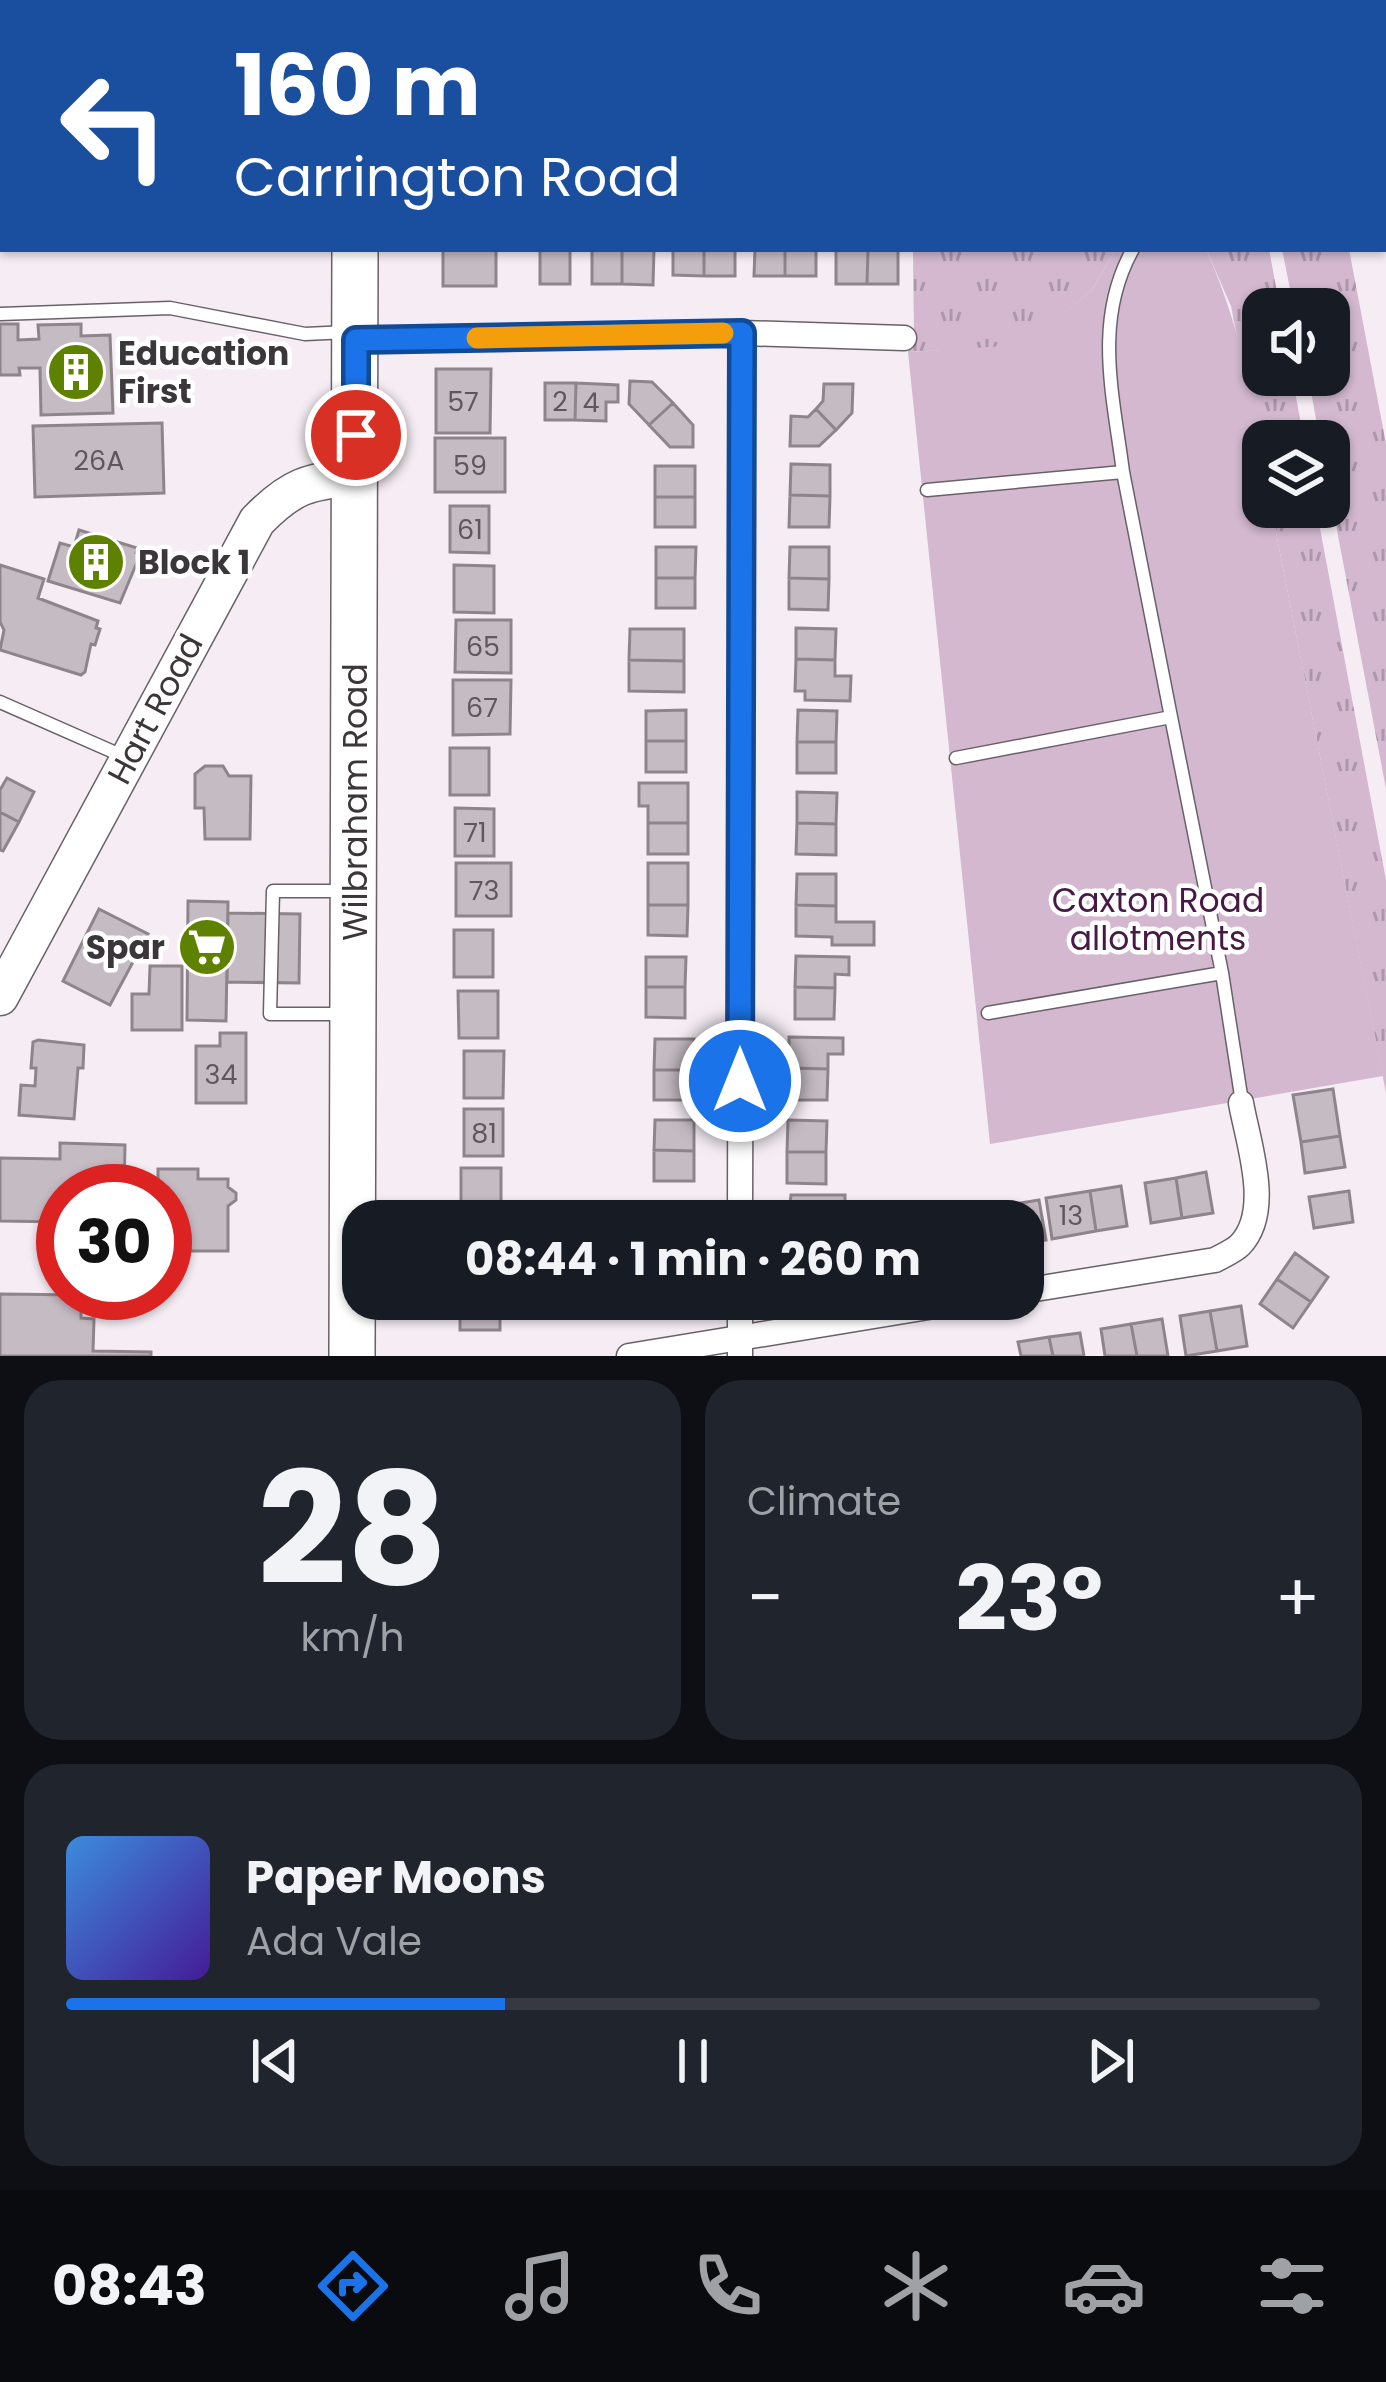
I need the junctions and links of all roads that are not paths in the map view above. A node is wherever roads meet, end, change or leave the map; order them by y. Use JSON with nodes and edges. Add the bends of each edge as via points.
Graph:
{"nodes":[{"id":1,"x":356,"y":252,"type":"edge"},
{"id":2,"x":1131,"y":252,"type":"edge"},
{"id":3,"x":0,"y":314,"type":"edge"},
{"id":4,"x":742,"y":333,"type":"junction"},
{"id":5,"x":356,"y":336,"type":"junction"},
{"id":6,"x":904,"y":338,"type":"dead end"},
{"id":7,"x":1123,"y":472,"type":"junction"},
{"id":8,"x":356,"y":477,"type":"junction"},
{"id":9,"x":927,"y":490,"type":"dead end"},
{"id":10,"x":0,"y":702,"type":"edge"},
{"id":11,"x":1171,"y":717,"type":"junction"},
{"id":12,"x":956,"y":758,"type":"dead end"},
{"id":13,"x":129,"y":759,"type":"junction"},
{"id":14,"x":354,"y":891,"type":"junction"},
{"id":15,"x":1222,"y":973,"type":"junction"},
{"id":16,"x":4,"y":980,"type":"edge"},
{"id":17,"x":988,"y":1013,"type":"dead end"},
{"id":18,"x":354,"y":1014,"type":"junction"},
{"id":19,"x":1241,"y":1102,"type":"joint"},
{"id":20,"x":740,"y":1200,"type":"edge"},
{"id":21,"x":1044,"y":1288,"type":"edge"},
{"id":22,"x":873,"y":1320,"type":"edge"},
{"id":23,"x":740,"y":1347,"type":"edge"},
{"id":24,"x":352,"y":1356,"type":"edge"},
{"id":25,"x":629,"y":1356,"type":"edge"}],
"edges":[{"from":1,"to":5,"type":"highway","name":"Wilbraham Road"},
{"from":2,"to":7,"type":"lane","via":[[1107,326]]},
{"from":3,"to":5,"type":"lane","via":[[170,308]]},
{"from":4,"to":5,"type":"street"},
{"from":4,"to":6,"type":"street"},
{"from":4,"to":20,"type":"street"},
{"from":5,"to":8,"type":"highway","name":"Wilbraham Road"},
{"from":7,"to":9,"type":"lane"},
{"from":7,"to":11,"type":"lane"},
{"from":8,"to":13,"type":"street","name":"Hart Road","via":[[312,481],[281,495],[257,520]]},
{"from":8,"to":14,"type":"highway","name":"Wilbraham Road"},
{"from":10,"to":13,"type":"lane"},
{"from":11,"to":12,"type":"lane"},
{"from":11,"to":15,"type":"lane"},
{"from":13,"to":16,"type":"street","name":"Hart Road"},
{"from":14,"to":18,"type":"highway","name":"Wilbraham Road"},
{"from":14,"to":18,"type":"lane","via":[[273,891],[270,1014]]},
{"from":15,"to":17,"type":"lane"},
{"from":15,"to":19,"type":"lane"},
{"from":18,"to":24,"type":"highway","name":"Wilbraham Road"},
{"from":19,"to":21,"type":"street","via":[[1256,1218],[1240,1246],[1215,1260]]},
{"from":22,"to":23,"type":"street"},
{"from":23,"to":25,"type":"street"}]}
